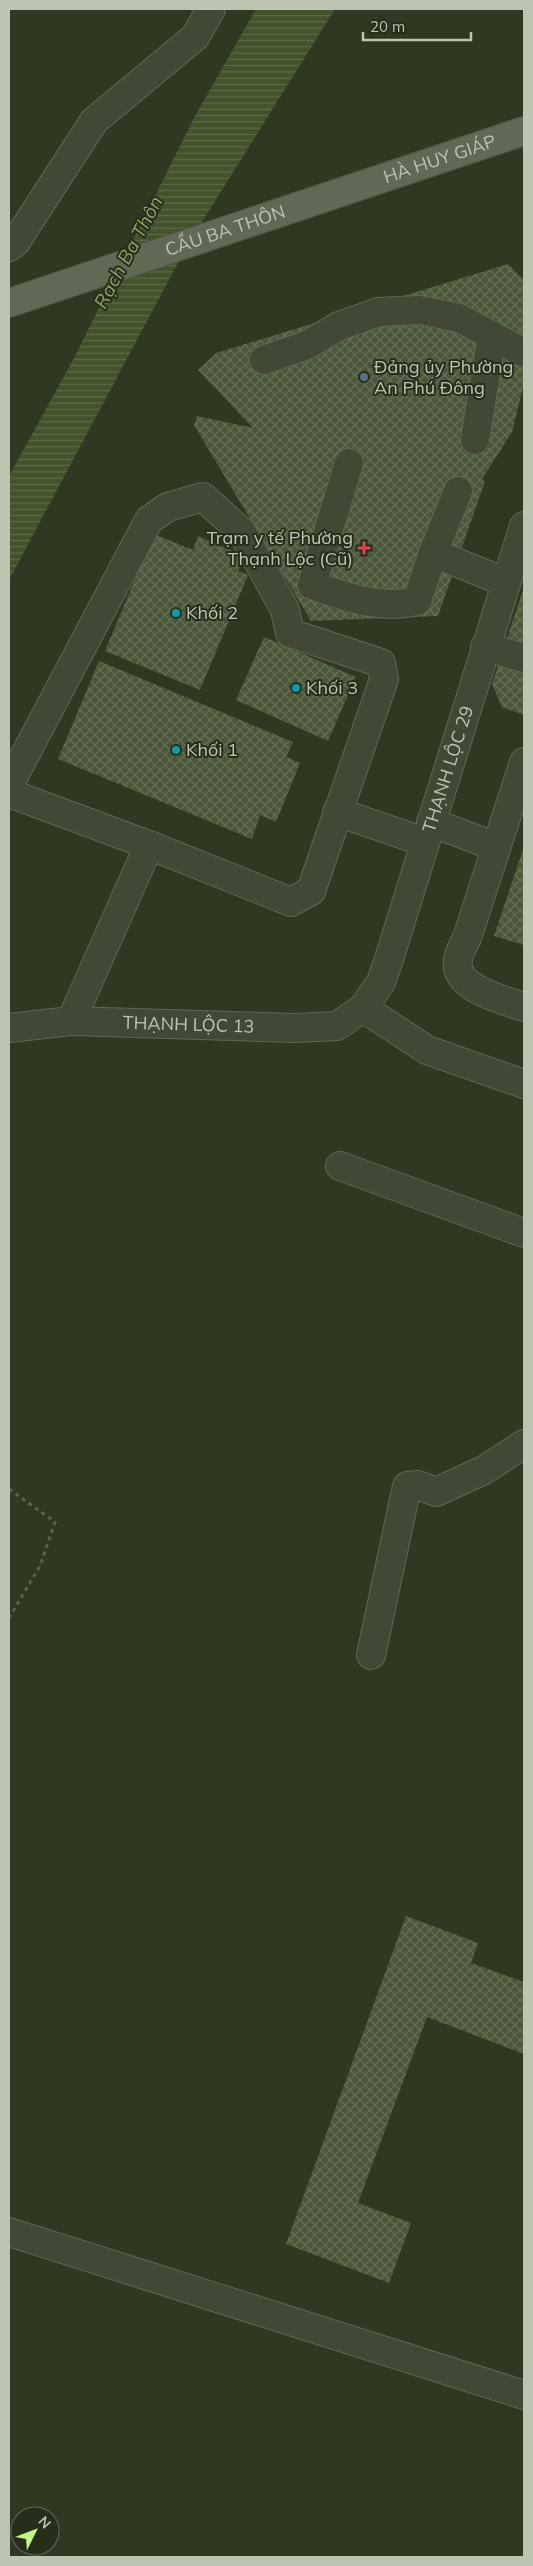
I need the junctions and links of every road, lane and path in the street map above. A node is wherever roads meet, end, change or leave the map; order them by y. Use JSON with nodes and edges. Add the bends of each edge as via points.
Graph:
{"nodes":[{"id":1,"x":211,"y":9,"type":"edge"},
{"id":2,"x":524,"y":131,"type":"edge"},
{"id":3,"x":355,"y":186,"type":"joint"},
{"id":4,"x":9,"y":248,"type":"edge"},
{"id":5,"x":9,"y":302,"type":"edge"},
{"id":6,"x":492,"y":336,"type":"junction"},
{"id":7,"x":524,"y":353,"type":"edge"},
{"id":8,"x":264,"y":360,"type":"dead end"},
{"id":9,"x":475,"y":440,"type":"dead end"},
{"id":10,"x":349,"y":463,"type":"dead end"},
{"id":11,"x":458,"y":491,"type":"dead end"},
{"id":12,"x":524,"y":526,"type":"edge"},
{"id":13,"x":433,"y":553,"type":"junction"},
{"id":14,"x":505,"y":582,"type":"junction"},
{"id":15,"x":485,"y":647,"type":"junction"},
{"id":16,"x":524,"y":658,"type":"edge"},
{"id":17,"x":524,"y":762,"type":"edge"},
{"id":18,"x":9,"y":785,"type":"edge"},
{"id":19,"x":9,"y":793,"type":"edge"},
{"id":20,"x":337,"y":812,"type":"junction"},
{"id":21,"x":428,"y":832,"type":"junction"},
{"id":22,"x":149,"y":846,"type":"junction"},
{"id":23,"x":496,"y":848,"type":"junction"},
{"id":24,"x":524,"y":1007,"type":"edge"},
{"id":25,"x":363,"y":1008,"type":"junction"},
{"id":26,"x":71,"y":1021,"type":"junction"},
{"id":27,"x":9,"y":1028,"type":"edge"},
{"id":28,"x":524,"y":1084,"type":"edge"},
{"id":29,"x":340,"y":1166,"type":"dead end"},
{"id":30,"x":524,"y":1233,"type":"edge"},
{"id":31,"x":524,"y":1444,"type":"edge"},
{"id":32,"x":9,"y":1489,"type":"edge"},
{"id":33,"x":9,"y":1618,"type":"edge"},
{"id":34,"x":371,"y":1655,"type":"dead end"},
{"id":35,"x":9,"y":2232,"type":"edge"},
{"id":36,"x":524,"y":2395,"type":"edge"}],
"edges":[{"from":1,"to":4,"type":"street","via":[[195,37],[94,121],[16,244]]},
{"from":2,"to":3,"type":"main road","name":"HÀ HUY GIÁP"},
{"from":3,"to":5,"type":"main road","name":"CẦU BA THÔN"},
{"from":6,"to":7,"type":"street"},
{"from":6,"to":8,"type":"street","via":[[459,318],[420,310],[378,312],[339,326],[307,345]]},
{"from":6,"to":9,"type":"street"},
{"from":10,"to":13,"type":"street","via":[[312,585],[356,600],[398,606],[418,602]]},
{"from":11,"to":13,"type":"street"},
{"from":12,"to":14,"type":"street","name":"THẠNH LỘC 29"},
{"from":13,"to":14,"type":"street"},
{"from":14,"to":15,"type":"street","name":"THẠNH LỘC 29"},
{"from":15,"to":16,"type":"street"},
{"from":15,"to":21,"type":"street","name":"THẠNH LỘC 29"},
{"from":17,"to":23,"type":"street"},
{"from":18,"to":20,"type":"street","via":[[149,520],[168,507],[203,497],[242,532],[285,610],[290,633],[381,663],[384,680]]},
{"from":19,"to":22,"type":"street"},
{"from":20,"to":21,"type":"street"},
{"from":20,"to":22,"type":"street","via":[[311,891],[291,902]]},
{"from":21,"to":23,"type":"street"},
{"from":21,"to":25,"type":"street","name":"THẠNH LỘC 29","via":[[381,982]]},
{"from":22,"to":26,"type":"street"},
{"from":23,"to":24,"type":"street","via":[[460,953],[458,968],[464,980],[478,989]]},
{"from":25,"to":26,"type":"street","name":"THẠNH LỘC 13","via":[[337,1026],[295,1028]]},
{"from":25,"to":28,"type":"street","via":[[427,1050]]},
{"from":26,"to":27,"type":"street","name":"THẠNH LỘC 13"},
{"from":29,"to":30,"type":"street"},
{"from":31,"to":34,"type":"street","via":[[484,1470],[436,1492],[418,1485],[407,1486]]},
{"from":32,"to":33,"type":"path","via":[[55,1522],[40,1566]]},
{"from":35,"to":36,"type":"street"}]}
